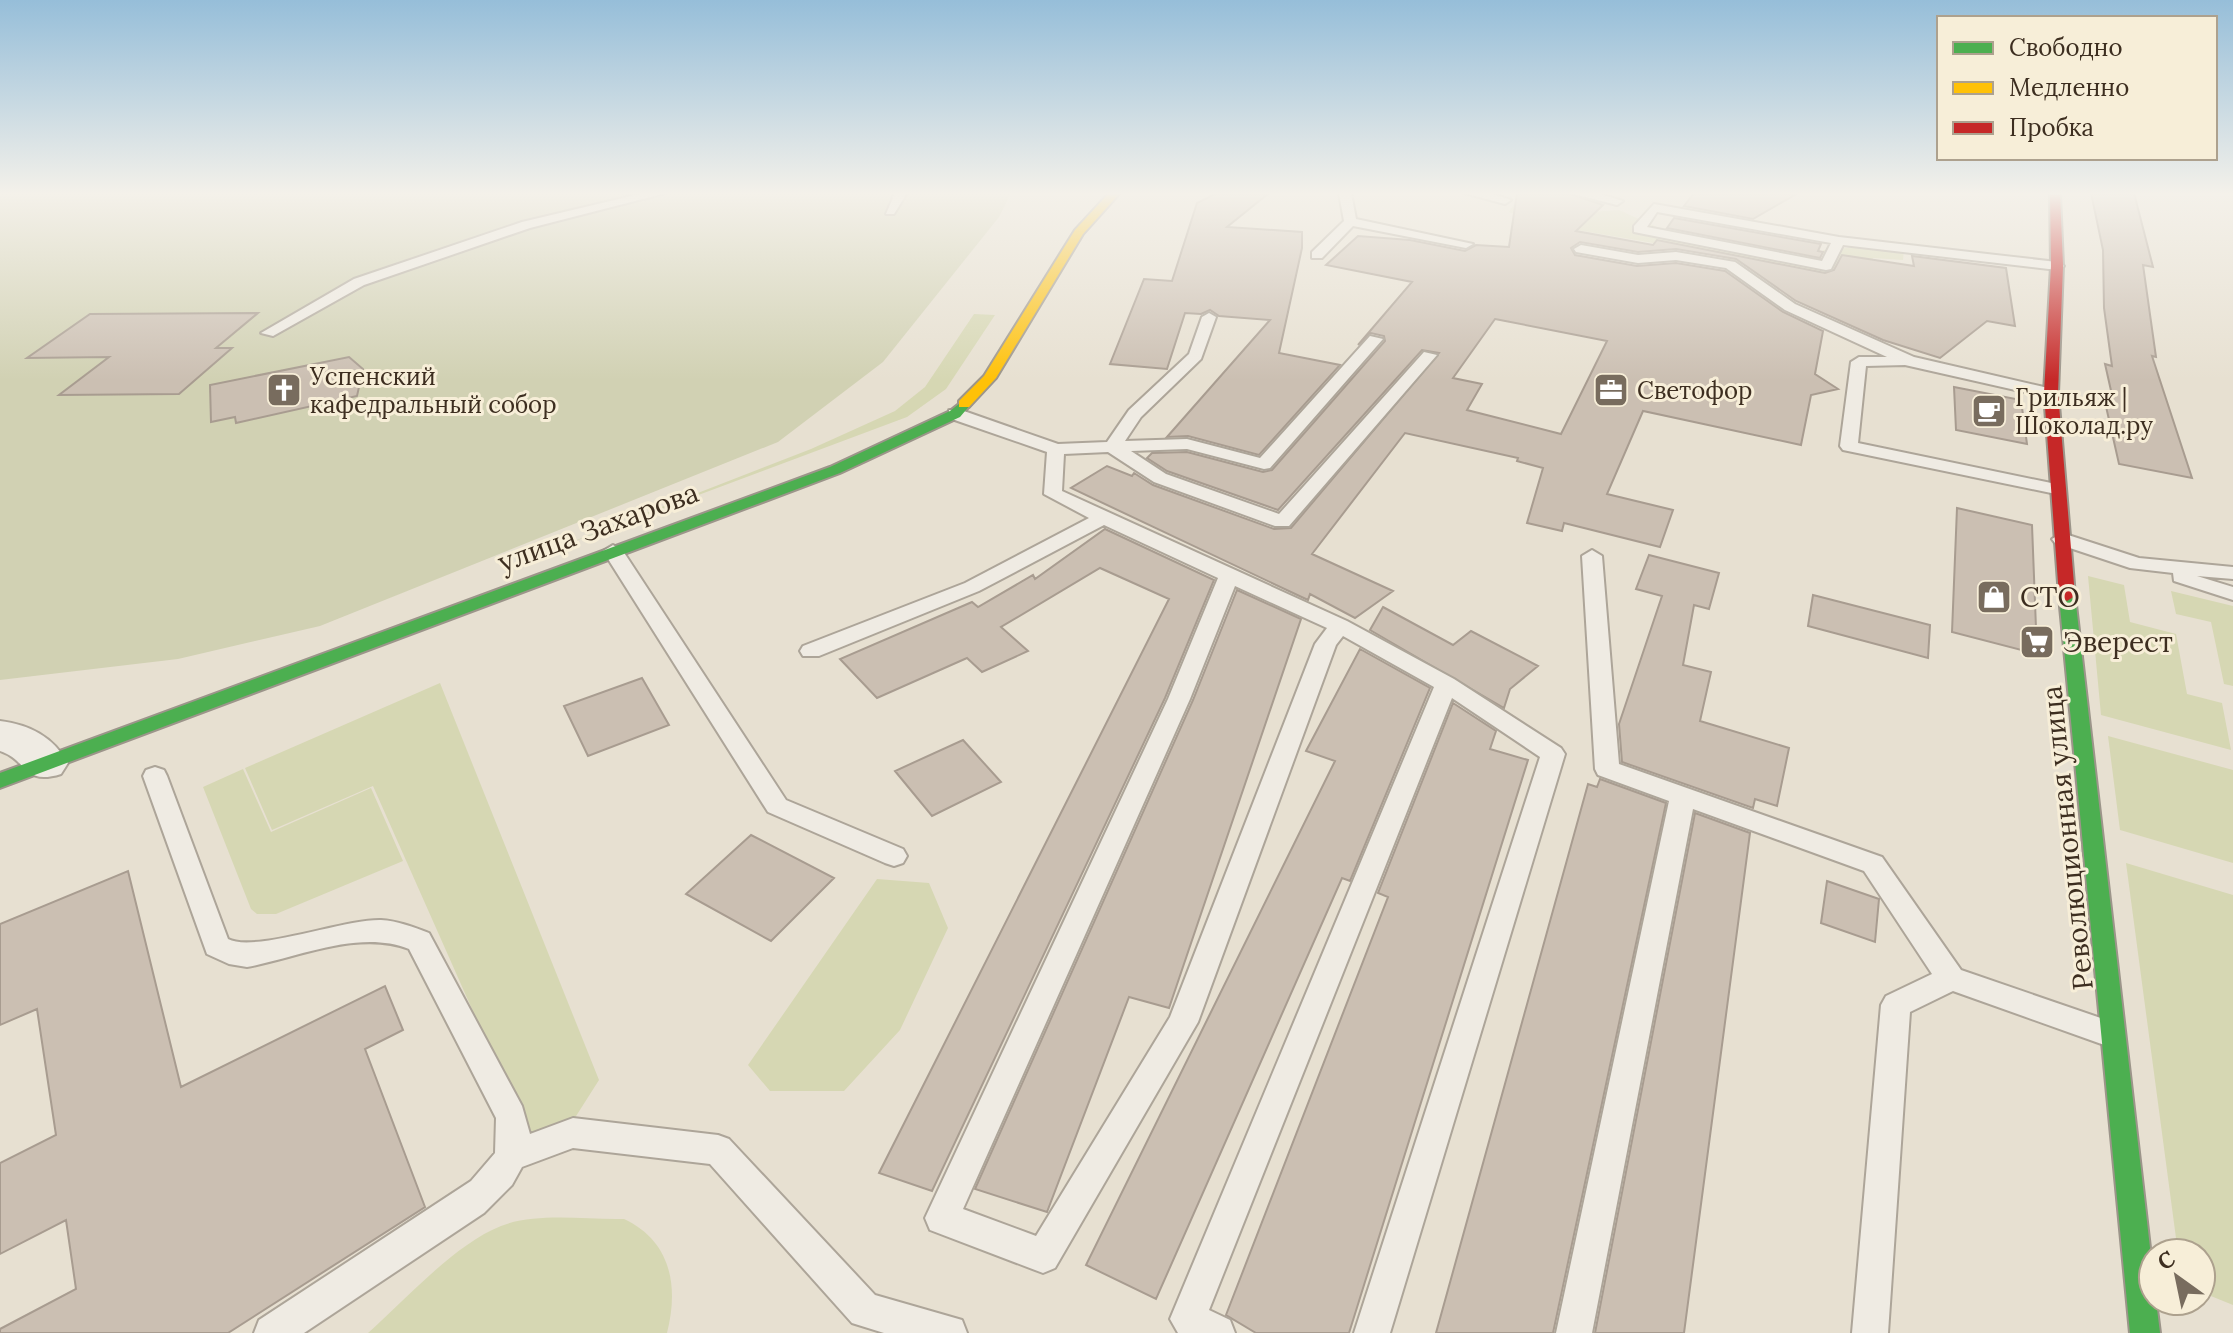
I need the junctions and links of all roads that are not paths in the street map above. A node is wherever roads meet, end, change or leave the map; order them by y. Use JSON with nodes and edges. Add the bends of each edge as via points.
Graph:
{"nodes":[{"id":1,"x":437,"y":255,"type":"edge"},
{"id":2,"x":1065,"y":255,"type":"edge"},
{"id":3,"x":1616,"y":255,"type":"edge"},
{"id":4,"x":1771,"y":255,"type":"edge"},
{"id":5,"x":1832,"y":255,"type":"edge"},
{"id":6,"x":1963,"y":255,"type":"edge"},
{"id":7,"x":2057,"y":255,"type":"edge"},
{"id":8,"x":2057,"y":266,"type":"junction"},
{"id":9,"x":1209,"y":317,"type":"dead end"},
{"id":10,"x":268,"y":333,"type":"dead end"},
{"id":11,"x":1375,"y":339,"type":"dead end"},
{"id":12,"x":1429,"y":355,"type":"dead end"},
{"id":13,"x":1909,"y":361,"type":"junction"},
{"id":14,"x":2051,"y":393,"type":"junction"},
{"id":15,"x":955,"y":414,"type":"junction"},
{"id":16,"x":1112,"y":447,"type":"junction"},
{"id":17,"x":1056,"y":449,"type":"junction"},
{"id":18,"x":2056,"y":489,"type":"junction"},
{"id":19,"x":1104,"y":517,"type":"junction"},
{"id":20,"x":2062,"y":539,"type":"junction"},
{"id":21,"x":613,"y":551,"type":"junction"},
{"id":22,"x":1592,"y":556,"type":"dead end"},
{"id":23,"x":2137,"y":564,"type":"junction"},
{"id":24,"x":2233,"y":573,"type":"edge"},
{"id":25,"x":1230,"y":574,"type":"junction"},
{"id":26,"x":2233,"y":594,"type":"edge"},
{"id":27,"x":1340,"y":626,"type":"junction"},
{"id":28,"x":811,"y":651,"type":"dead end"},
{"id":29,"x":1446,"y":684,"type":"junction"},
{"id":30,"x":0,"y":736,"type":"edge"},
{"id":31,"x":45,"y":763,"type":"junction"},
{"id":32,"x":155,"y":776,"type":"dead end"},
{"id":33,"x":0,"y":781,"type":"edge"},
{"id":34,"x":1683,"y":795,"type":"junction"},
{"id":35,"x":894,"y":856,"type":"dead end"},
{"id":36,"x":1951,"y":978,"type":"junction"},
{"id":37,"x":2116,"y":1036,"type":"junction"},
{"id":38,"x":513,"y":1155,"type":"junction"},
{"id":39,"x":272,"y":1333,"type":"edge"},
{"id":40,"x":949,"y":1333,"type":"edge"},
{"id":41,"x":1217,"y":1333,"type":"edge"},
{"id":42,"x":1372,"y":1333,"type":"edge"},
{"id":43,"x":1574,"y":1333,"type":"edge"},
{"id":44,"x":1870,"y":1333,"type":"edge"},
{"id":45,"x":2145,"y":1333,"type":"edge"}],
"edges":[{"from":1,"to":10,"type":"lane","via":[[359,282]]},
{"from":2,"to":15,"type":"street","name":"улица Захарова","via":[[989,378]]},
{"from":3,"to":13,"type":"lane","via":[[1676,256],[1730,265],[1790,307]]},
{"from":4,"to":5,"type":"lane","via":[[1826,266]]},
{"from":6,"to":8,"type":"lane"},
{"from":7,"to":8,"type":"street","name":"Революционная улица"},
{"from":8,"to":14,"type":"street","name":"Революционная улица"},
{"from":9,"to":16,"type":"lane","via":[[1196,356],[1135,414]]},
{"from":11,"to":16,"type":"lane","via":[[1264,464],[1187,444]]},
{"from":12,"to":16,"type":"lane","via":[[1282,522],[1160,478]]},
{"from":13,"to":14,"type":"lane"},
{"from":13,"to":18,"type":"lane","via":[[1859,362],[1849,446]]},
{"from":14,"to":18,"type":"street","name":"Революционная улица"},
{"from":15,"to":17,"type":"lane"},
{"from":15,"to":21,"type":"street","name":"улица Захарова","via":[[835,470]]},
{"from":16,"to":17,"type":"lane"},
{"from":17,"to":19,"type":"lane","via":[[1053,494]]},
{"from":18,"to":20,"type":"street","name":"Революционная улица"},
{"from":19,"to":25,"type":"lane"},
{"from":19,"to":28,"type":"lane","via":[[972,587]]},
{"from":20,"to":23,"type":"lane"},
{"from":20,"to":37,"type":"street","name":"Революционная улица"},
{"from":21,"to":31,"type":"street","name":"улица Захарова"},
{"from":21,"to":35,"type":"lane","via":[[777,806]]},
{"from":22,"to":34,"type":"lane","via":[[1607,769]]},
{"from":23,"to":24,"type":"lane"},
{"from":23,"to":26,"type":"lane"},
{"from":25,"to":27,"type":"lane"},
{"from":25,"to":27,"type":"lane","via":[[1179,699],[942,1218],[1043,1256],[1183,1022],[1326,644]]},
{"from":27,"to":29,"type":"lane"},
{"from":29,"to":41,"type":"lane","via":[[1188,1319]]},
{"from":29,"to":42,"type":"lane","via":[[1553,754]]},
{"from":30,"to":31,"type":"street","via":[[19,739]]},
{"from":31,"to":33,"type":"street","name":"улица Захарова"},
{"from":32,"to":38,"type":"lane","via":[[217,946],[229,953],[257,954],[371,931],[405,933],[419,941],[511,1116]]},
{"from":34,"to":36,"type":"lane","via":[[1873,864]]},
{"from":34,"to":43,"type":"lane"},
{"from":36,"to":37,"type":"lane"},
{"from":36,"to":44,"type":"lane","via":[[1896,1005]]},
{"from":37,"to":45,"type":"street","name":"Революционная улица"},
{"from":38,"to":39,"type":"lane","via":[[472,1202]]},
{"from":38,"to":40,"type":"lane","via":[[573,1133],[718,1150],[865,1310]]}]}
